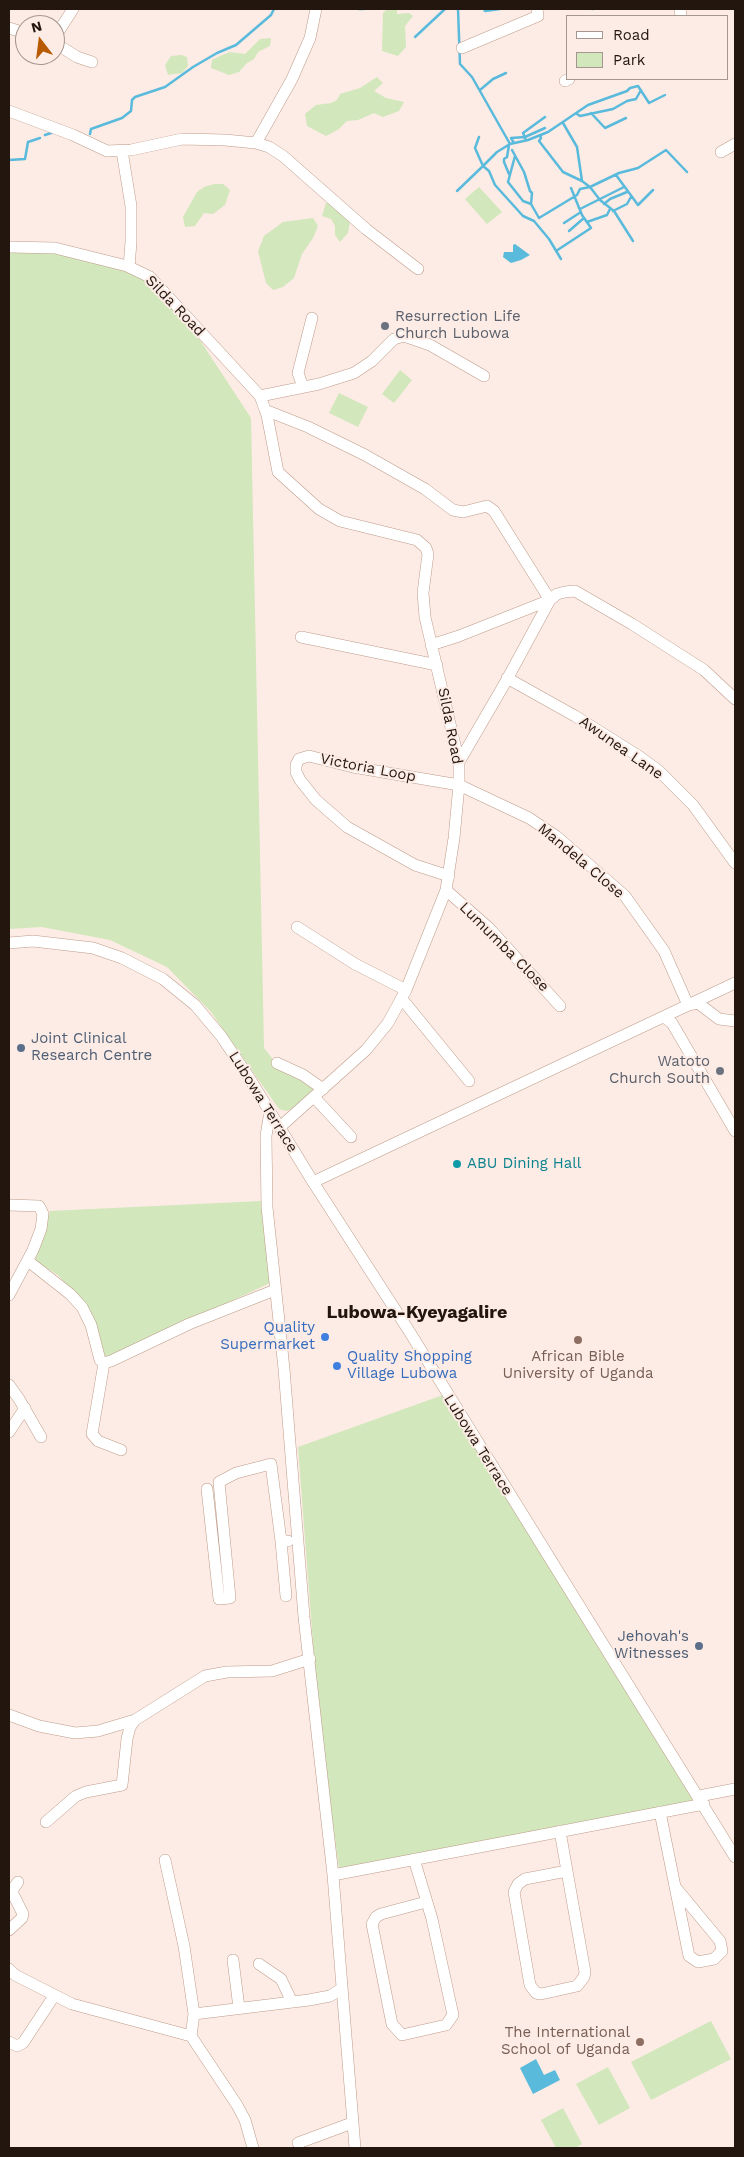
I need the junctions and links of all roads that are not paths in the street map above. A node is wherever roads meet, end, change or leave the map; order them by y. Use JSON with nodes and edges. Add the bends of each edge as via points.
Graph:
{"nodes":[{"id":1,"x":74,"y":9,"type":"edge"},
{"id":2,"x":316,"y":9,"type":"edge"},
{"id":3,"x":537,"y":9,"type":"edge"},
{"id":4,"x":65,"y":22,"type":"edge"},
{"id":5,"x":462,"y":48,"type":"dead end"},
{"id":6,"x":65,"y":49,"type":"edge"},
{"id":7,"x":92,"y":62,"type":"dead end"},
{"id":8,"x":9,"y":111,"type":"edge"},
{"id":9,"x":256,"y":143,"type":"junction"},
{"id":10,"x":735,"y":144,"type":"edge"},
{"id":11,"x":122,"y":151,"type":"junction"},
{"id":12,"x":721,"y":152,"type":"dead end"},
{"id":13,"x":9,"y":247,"type":"edge"},
{"id":14,"x":129,"y":267,"type":"junction"},
{"id":15,"x":418,"y":269,"type":"dead end"},
{"id":16,"x":312,"y":318,"type":"dead end"},
{"id":17,"x":484,"y":376,"type":"dead end"},
{"id":18,"x":303,"y":387,"type":"junction"},
{"id":19,"x":260,"y":396,"type":"junction"},
{"id":20,"x":265,"y":410,"type":"junction"},
{"id":21,"x":550,"y":600,"type":"junction"},
{"id":22,"x":301,"y":637,"type":"dead end"},
{"id":23,"x":430,"y":645,"type":"junction"},
{"id":24,"x":437,"y":665,"type":"junction"},
{"id":25,"x":507,"y":678,"type":"junction"},
{"id":26,"x":735,"y":699,"type":"edge"},
{"id":27,"x":459,"y":762,"type":"junction"},
{"id":28,"x":459,"y":785,"type":"junction"},
{"id":29,"x":734,"y":856,"type":"edge"},
{"id":30,"x":449,"y":876,"type":"junction"},
{"id":31,"x":446,"y":890,"type":"junction"},
{"id":32,"x":297,"y":927,"type":"dead end"},
{"id":33,"x":9,"y":943,"type":"edge"},
{"id":34,"x":735,"y":982,"type":"edge"},
{"id":35,"x":404,"y":995,"type":"junction"},
{"id":36,"x":688,"y":1005,"type":"junction"},
{"id":37,"x":560,"y":1006,"type":"dead end"},
{"id":38,"x":664,"y":1017,"type":"junction"},
{"id":39,"x":735,"y":1021,"type":"edge"},
{"id":40,"x":277,"y":1063,"type":"dead end"},
{"id":41,"x":469,"y":1081,"type":"dead end"},
{"id":42,"x":323,"y":1089,"type":"junction"},
{"id":43,"x":314,"y":1097,"type":"junction"},
{"id":44,"x":270,"y":1111,"type":"junction"},
{"id":45,"x":280,"y":1127,"type":"junction"},
{"id":46,"x":735,"y":1131,"type":"edge"},
{"id":47,"x":351,"y":1137,"type":"dead end"},
{"id":48,"x":313,"y":1182,"type":"junction"},
{"id":49,"x":9,"y":1205,"type":"edge"},
{"id":50,"x":28,"y":1261,"type":"junction"},
{"id":51,"x":274,"y":1290,"type":"junction"},
{"id":52,"x":9,"y":1294,"type":"edge"},
{"id":53,"x":104,"y":1363,"type":"junction"},
{"id":54,"x":9,"y":1385,"type":"edge"},
{"id":55,"x":25,"y":1408,"type":"junction"},
{"id":56,"x":9,"y":1432,"type":"edge"},
{"id":57,"x":40,"y":1437,"type":"dead end"},
{"id":58,"x":121,"y":1450,"type":"dead end"},
{"id":59,"x":207,"y":1488,"type":"dead end"},
{"id":60,"x":297,"y":1541,"type":"junction"},
{"id":61,"x":281,"y":1542,"type":"junction"},
{"id":62,"x":286,"y":1596,"type":"dead end"},
{"id":63,"x":310,"y":1659,"type":"junction"},
{"id":64,"x":9,"y":1715,"type":"edge"},
{"id":65,"x":136,"y":1720,"type":"junction"},
{"id":66,"x":735,"y":1789,"type":"edge"},
{"id":67,"x":702,"y":1800,"type":"junction"},
{"id":68,"x":660,"y":1812,"type":"junction"},
{"id":69,"x":46,"y":1822,"type":"dead end"},
{"id":70,"x":560,"y":1831,"type":"junction"},
{"id":71,"x":735,"y":1857,"type":"edge"},
{"id":72,"x":414,"y":1859,"type":"junction"},
{"id":73,"x":165,"y":1860,"type":"dead end"},
{"id":74,"x":567,"y":1871,"type":"junction"},
{"id":75,"x":333,"y":1875,"type":"junction"},
{"id":76,"x":18,"y":1882,"type":"dead end"},
{"id":77,"x":676,"y":1888,"type":"junction"},
{"id":78,"x":426,"y":1902,"type":"junction"},
{"id":79,"x":9,"y":1930,"type":"edge"},
{"id":80,"x":233,"y":1960,"type":"dead end"},
{"id":81,"x":259,"y":1964,"type":"dead end"},
{"id":82,"x":9,"y":1968,"type":"edge"},
{"id":83,"x":341,"y":1989,"type":"junction"},
{"id":84,"x":54,"y":1996,"type":"junction"},
{"id":85,"x":292,"y":2002,"type":"junction"},
{"id":86,"x":239,"y":2008,"type":"junction"},
{"id":87,"x":194,"y":2014,"type":"junction"},
{"id":88,"x":191,"y":2036,"type":"junction"},
{"id":89,"x":9,"y":2042,"type":"edge"},
{"id":90,"x":352,"y":2123,"type":"junction"},
{"id":91,"x":298,"y":2143,"type":"dead end"},
{"id":92,"x":253,"y":2148,"type":"edge"},
{"id":93,"x":355,"y":2148,"type":"edge"}],
"edges":[{"from":1,"to":4,"type":"street"},
{"from":2,"to":9,"type":"street","via":[[310,38]]},
{"from":3,"to":5,"type":"street","via":[[538,16]]},
{"from":6,"to":7,"type":"street"},
{"from":8,"to":11,"type":"street","via":[[102,149]]},
{"from":9,"to":11,"type":"street","via":[[182,140]]},
{"from":9,"to":15,"type":"street","via":[[283,156],[366,229]]},
{"from":10,"to":12,"type":"street"},
{"from":11,"to":14,"type":"street","via":[[131,206]]},
{"from":13,"to":14,"type":"street","name":"Silda Road","via":[[55,248]]},
{"from":14,"to":19,"type":"street","name":"Silda Road","via":[[150,277]]},
{"from":16,"to":18,"type":"street","via":[[298,373]]},
{"from":17,"to":18,"type":"street","via":[[430,346],[404,336],[394,339],[372,362],[354,373]]},
{"from":18,"to":19,"type":"street"},
{"from":19,"to":20,"type":"street","name":"Silda Road"},
{"from":20,"to":21,"type":"street","via":[[366,455],[425,489],[453,510],[463,512],[487,506],[494,511]]},
{"from":20,"to":23,"type":"street","name":"Silda Road","via":[[278,472],[314,506],[340,521],[417,540],[426,548],[423,593]]},
{"from":21,"to":23,"type":"street"},
{"from":21,"to":25,"type":"street"},
{"from":21,"to":26,"type":"street","via":[[557,594],[575,591],[704,670]]},
{"from":22,"to":24,"type":"street"},
{"from":23,"to":24,"type":"street","name":"Silda Road"},
{"from":24,"to":27,"type":"street","name":"Silda Road"},
{"from":25,"to":27,"type":"street"},
{"from":25,"to":29,"type":"street","name":"Awunea Lane","via":[[640,757],[687,799]]},
{"from":27,"to":28,"type":"street","name":"Silda Road"},
{"from":28,"to":30,"type":"street","name":"Silda Road"},
{"from":28,"to":30,"type":"street","name":"Victoria Loop","via":[[309,756],[299,759],[296,765],[300,780],[316,800],[347,827],[415,865]]},
{"from":28,"to":36,"type":"street","name":"Mandela Close","via":[[529,818],[556,836],[625,896],[664,951]]},
{"from":30,"to":31,"type":"street","name":"Silda Road"},
{"from":31,"to":35,"type":"street","name":"Silda Road"},
{"from":31,"to":37,"type":"street","name":"Lumumba Close","via":[[489,928]]},
{"from":32,"to":35,"type":"street"},
{"from":33,"to":44,"type":"street","name":"Lubowa Terrace","via":[[33,941],[93,948],[122,958],[163,979],[194,1005],[221,1036]]},
{"from":34,"to":36,"type":"street"},
{"from":35,"to":41,"type":"street"},
{"from":35,"to":42,"type":"street","name":"Silda Road","via":[[388,1023],[366,1050]]},
{"from":36,"to":38,"type":"street"},
{"from":36,"to":39,"type":"street","via":[[698,1003],[719,1019]]},
{"from":38,"to":46,"type":"street","via":[[672,1024]]},
{"from":38,"to":48,"type":"street"},
{"from":40,"to":42,"type":"street"},
{"from":42,"to":43,"type":"street","name":"Silda Road"},
{"from":43,"to":45,"type":"street","name":"Silda Road"},
{"from":43,"to":47,"type":"street"},
{"from":44,"to":45,"type":"street","name":"Lubowa Terrace"},
{"from":44,"to":51,"type":"street","via":[[266,1136],[267,1188]]},
{"from":45,"to":48,"type":"street","name":"Lubowa Terrace"},
{"from":48,"to":67,"type":"street","name":"Lubowa Terrace"},
{"from":49,"to":50,"type":"street","via":[[39,1206],[43,1211],[41,1229]]},
{"from":50,"to":52,"type":"street"},
{"from":50,"to":53,"type":"street","via":[[82,1307],[91,1325],[100,1360]]},
{"from":51,"to":53,"type":"street","via":[[216,1312]]},
{"from":51,"to":60,"type":"street","via":[[284,1369]]},
{"from":53,"to":58,"type":"street","via":[[92,1434]]},
{"from":54,"to":55,"type":"street"},
{"from":55,"to":56,"type":"street"},
{"from":55,"to":57,"type":"street"},
{"from":59,"to":61,"type":"street","via":[[219,1599],[230,1598],[219,1482],[236,1472],[271,1464]]},
{"from":60,"to":61,"type":"street"},
{"from":60,"to":63,"type":"street"},
{"from":61,"to":62,"type":"street"},
{"from":63,"to":65,"type":"street","via":[[272,1671],[205,1676]]},
{"from":63,"to":75,"type":"street"},
{"from":64,"to":65,"type":"street","via":[[39,1726],[84,1734]]},
{"from":65,"to":69,"type":"street","via":[[127,1739],[122,1785],[76,1796]]},
{"from":66,"to":67,"type":"street"},
{"from":67,"to":68,"type":"street"},
{"from":67,"to":71,"type":"street","name":"Lubowa Terrace"},
{"from":68,"to":70,"type":"street"},
{"from":68,"to":77,"type":"street"},
{"from":70,"to":72,"type":"street"},
{"from":70,"to":74,"type":"street"},
{"from":72,"to":75,"type":"street"},
{"from":72,"to":78,"type":"street"},
{"from":73,"to":87,"type":"street","via":[[184,1946]]},
{"from":74,"to":74,"type":"street","via":[[584,1977],[577,1986],[536,1993],[530,1986],[514,1892],[520,1881],[525,1879]]},
{"from":75,"to":83,"type":"street"},
{"from":76,"to":79,"type":"street","via":[[13,1894],[22,1918]]},
{"from":77,"to":77,"type":"street","via":[[689,1956],[698,1962],[714,1959],[722,1951],[720,1942]]},
{"from":78,"to":78,"type":"street","via":[[452,2015],[446,2025],[402,2035],[392,2024],[372,1924],[381,1914]]},
{"from":80,"to":86,"type":"street"},
{"from":81,"to":85,"type":"street","via":[[281,1979]]},
{"from":82,"to":84,"type":"street"},
{"from":83,"to":85,"type":"street","via":[[325,1997]]},
{"from":83,"to":90,"type":"street"},
{"from":84,"to":88,"type":"street","via":[[88,2009]]},
{"from":84,"to":89,"type":"street","via":[[23,2043],[17,2046]]},
{"from":85,"to":86,"type":"street"},
{"from":86,"to":87,"type":"street"},
{"from":87,"to":88,"type":"street"},
{"from":88,"to":92,"type":"street","via":[[237,2105]]},
{"from":90,"to":91,"type":"street"},
{"from":90,"to":93,"type":"street"}]}
